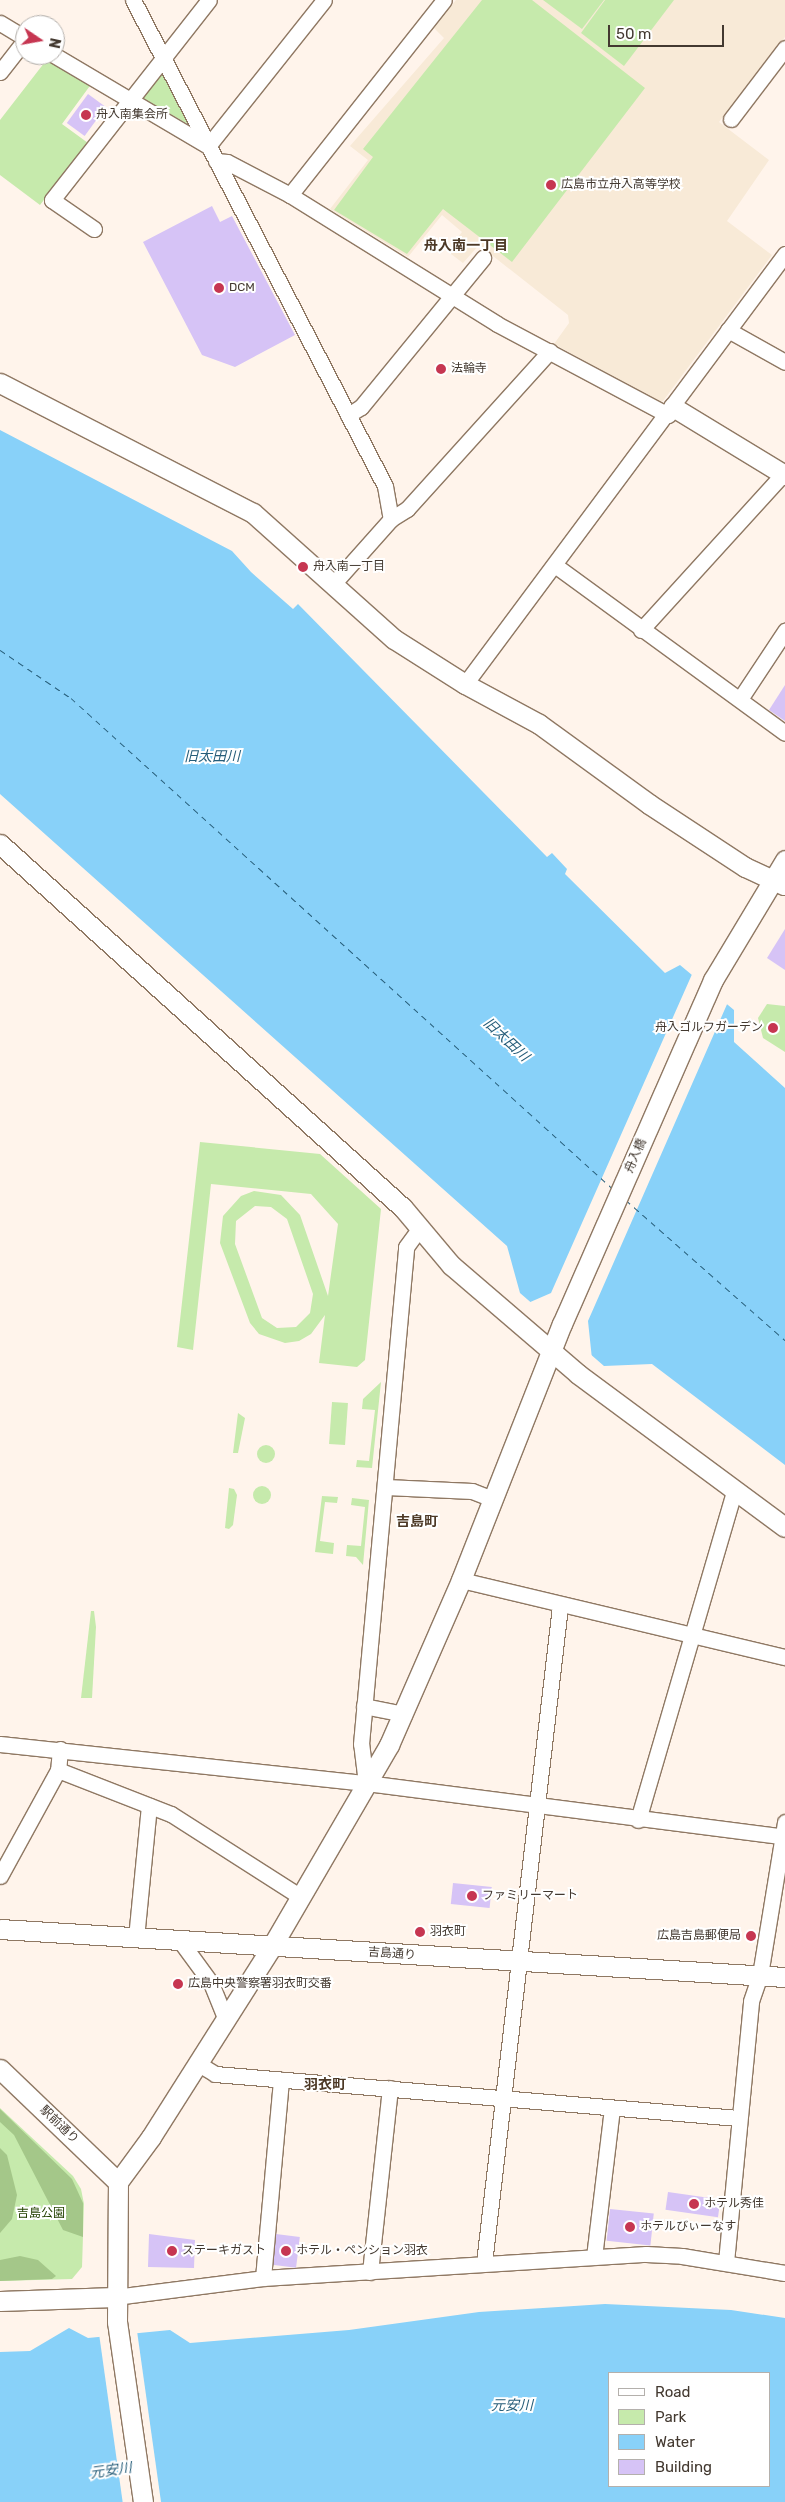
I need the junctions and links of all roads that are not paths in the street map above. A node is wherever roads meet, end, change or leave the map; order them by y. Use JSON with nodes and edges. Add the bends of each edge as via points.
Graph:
{"nodes":[{"id":1,"x":133,"y":0,"type":"edge"},
{"id":2,"x":209,"y":0,"type":"edge"},
{"id":3,"x":324,"y":0,"type":"edge"},
{"id":4,"x":444,"y":0,"type":"edge"},
{"id":5,"x":0,"y":23,"type":"edge"},
{"id":6,"x":15,"y":33,"type":"edge"},
{"id":7,"x":785,"y":48,"type":"edge"},
{"id":8,"x":15,"y":52,"type":"edge"},
{"id":9,"x":164,"y":56,"type":"junction"},
{"id":10,"x":65,"y":62,"type":"edge"},
{"id":11,"x":0,"y":72,"type":"edge"},
{"id":12,"x":130,"y":100,"type":"junction"},
{"id":13,"x":731,"y":119,"type":"dead end"},
{"id":14,"x":208,"y":146,"type":"junction"},
{"id":15,"x":216,"y":161,"type":"junction"},
{"id":16,"x":290,"y":195,"type":"junction"},
{"id":17,"x":94,"y":228,"type":"dead end"},
{"id":18,"x":785,"y":254,"type":"edge"},
{"id":19,"x":482,"y":258,"type":"dead end"},
{"id":20,"x":453,"y":295,"type":"junction"},
{"id":21,"x":728,"y":330,"type":"junction"},
{"id":22,"x":550,"y":351,"type":"junction"},
{"id":23,"x":785,"y":362,"type":"edge"},
{"id":24,"x":0,"y":383,"type":"edge"},
{"id":25,"x":671,"y":411,"type":"junction"},
{"id":26,"x":348,"y":415,"type":"junction"},
{"id":27,"x":784,"y":475,"type":"edge"},
{"id":28,"x":391,"y":519,"type":"junction"},
{"id":29,"x":556,"y":566,"type":"junction"},
{"id":30,"x":334,"y":583,"type":"junction"},
{"id":31,"x":641,"y":630,"type":"junction"},
{"id":32,"x":785,"y":631,"type":"edge"},
{"id":33,"x":465,"y":684,"type":"junction"},
{"id":34,"x":740,"y":699,"type":"junction"},
{"id":35,"x":785,"y":733,"type":"edge"},
{"id":36,"x":0,"y":844,"type":"edge"},
{"id":37,"x":785,"y":860,"type":"edge"},
{"id":38,"x":779,"y":882,"type":"edge"},
{"id":39,"x":420,"y":1228,"type":"junction"},
{"id":40,"x":552,"y":1351,"type":"junction"},
{"id":41,"x":386,"y":1487,"type":"junction"},
{"id":42,"x":734,"y":1492,"type":"junction"},
{"id":43,"x":493,"y":1499,"type":"junction"},
{"id":44,"x":785,"y":1527,"type":"edge"},
{"id":45,"x":461,"y":1580,"type":"junction"},
{"id":46,"x":560,"y":1606,"type":"junction"},
{"id":47,"x":692,"y":1632,"type":"junction"},
{"id":48,"x":785,"y":1657,"type":"edge"},
{"id":49,"x":364,"y":1706,"type":"junction"},
{"id":50,"x":404,"y":1714,"type":"junction"},
{"id":51,"x":0,"y":1744,"type":"edge"},
{"id":52,"x":60,"y":1749,"type":"junction"},
{"id":53,"x":58,"y":1770,"type":"junction"},
{"id":54,"x":366,"y":1783,"type":"junction"},
{"id":55,"x":149,"y":1806,"type":"junction"},
{"id":56,"x":534,"y":1807,"type":"junction"},
{"id":57,"x":638,"y":1820,"type":"junction"},
{"id":58,"x":784,"y":1832,"type":"edge"},
{"id":59,"x":0,"y":1876,"type":"edge"},
{"id":60,"x":299,"y":1896,"type":"junction"},
{"id":61,"x":0,"y":1929,"type":"edge"},
{"id":62,"x":136,"y":1938,"type":"junction"},
{"id":63,"x":181,"y":1942,"type":"junction"},
{"id":64,"x":272,"y":1946,"type":"junction"},
{"id":65,"x":517,"y":1963,"type":"junction"},
{"id":66,"x":760,"y":1975,"type":"junction"},
{"id":67,"x":785,"y":1977,"type":"edge"},
{"id":68,"x":225,"y":2018,"type":"junction"},
{"id":69,"x":197,"y":2063,"type":"junction"},
{"id":70,"x":0,"y":2069,"type":"edge"},
{"id":71,"x":281,"y":2080,"type":"junction"},
{"id":72,"x":390,"y":2088,"type":"junction"},
{"id":73,"x":503,"y":2098,"type":"junction"},
{"id":74,"x":612,"y":2108,"type":"junction"},
{"id":75,"x":738,"y":2118,"type":"junction"},
{"id":76,"x":118,"y":2182,"type":"junction"},
{"id":77,"x":594,"y":2257,"type":"junction"},
{"id":78,"x":726,"y":2262,"type":"junction"},
{"id":79,"x":484,"y":2263,"type":"junction"},
{"id":80,"x":370,"y":2272,"type":"junction"},
{"id":81,"x":785,"y":2273,"type":"edge"},
{"id":82,"x":263,"y":2278,"type":"junction"},
{"id":83,"x":115,"y":2297,"type":"junction"},
{"id":84,"x":0,"y":2302,"type":"edge"},
{"id":85,"x":143,"y":2502,"type":"edge"}],
"edges":[{"from":1,"to":9,"type":"street"},
{"from":2,"to":9,"type":"street"},
{"from":3,"to":14,"type":"street"},
{"from":4,"to":16,"type":"street"},
{"from":5,"to":6,"type":"street"},
{"from":7,"to":13,"type":"street"},
{"from":8,"to":11,"type":"street"},
{"from":9,"to":12,"type":"street"},
{"from":9,"to":14,"type":"street"},
{"from":10,"to":12,"type":"street"},
{"from":12,"to":14,"type":"street"},
{"from":12,"to":17,"type":"street","via":[[52,200]]},
{"from":14,"to":15,"type":"street"},
{"from":15,"to":16,"type":"street","via":[[227,162]]},
{"from":15,"to":26,"type":"street"},
{"from":16,"to":20,"type":"street"},
{"from":18,"to":21,"type":"street"},
{"from":19,"to":20,"type":"street"},
{"from":20,"to":22,"type":"street"},
{"from":20,"to":26,"type":"street","via":[[361,407]]},
{"from":21,"to":23,"type":"street"},
{"from":21,"to":25,"type":"street"},
{"from":22,"to":25,"type":"street"},
{"from":22,"to":28,"type":"street","via":[[407,509]]},
{"from":24,"to":30,"type":"street","via":[[253,513]]},
{"from":25,"to":27,"type":"street"},
{"from":25,"to":29,"type":"street"},
{"from":26,"to":28,"type":"street","via":[[385,486]]},
{"from":27,"to":31,"type":"street"},
{"from":28,"to":30,"type":"street"},
{"from":29,"to":31,"type":"street"},
{"from":29,"to":33,"type":"street"},
{"from":30,"to":33,"type":"street","via":[[386,633]]},
{"from":31,"to":34,"type":"street"},
{"from":32,"to":34,"type":"street"},
{"from":33,"to":38,"type":"street","via":[[539,724],[649,804],[745,867]]},
{"from":34,"to":35,"type":"street"},
{"from":36,"to":39,"type":"street","via":[[403,1208]]},
{"from":37,"to":38,"type":"street","name":"舟入橋"},
{"from":38,"to":40,"type":"street","name":"舟入橋","via":[[713,980]]},
{"from":39,"to":40,"type":"street","via":[[450,1265]]},
{"from":39,"to":41,"type":"street","via":[[406,1247]]},
{"from":40,"to":42,"type":"street"},
{"from":40,"to":43,"type":"street","name":"舟入橋"},
{"from":41,"to":43,"type":"street","via":[[472,1491]]},
{"from":41,"to":49,"type":"street"},
{"from":42,"to":44,"type":"street"},
{"from":42,"to":47,"type":"street"},
{"from":43,"to":45,"type":"street","name":"舟入橋"},
{"from":45,"to":46,"type":"street"},
{"from":45,"to":50,"type":"street","name":"舟入橋"},
{"from":46,"to":47,"type":"street"},
{"from":46,"to":56,"type":"street"},
{"from":47,"to":48,"type":"street"},
{"from":47,"to":57,"type":"street"},
{"from":49,"to":50,"type":"street"},
{"from":49,"to":54,"type":"street","via":[[361,1744]]},
{"from":50,"to":54,"type":"street","name":"舟入橋"},
{"from":51,"to":52,"type":"street"},
{"from":52,"to":53,"type":"street"},
{"from":52,"to":54,"type":"street"},
{"from":53,"to":55,"type":"street"},
{"from":53,"to":59,"type":"street"},
{"from":54,"to":56,"type":"street"},
{"from":54,"to":60,"type":"street","name":"舟入橋"},
{"from":55,"to":60,"type":"street","via":[[183,1820],[280,1887]]},
{"from":55,"to":62,"type":"street"},
{"from":56,"to":57,"type":"street"},
{"from":56,"to":65,"type":"street"},
{"from":57,"to":58,"type":"street"},
{"from":58,"to":66,"type":"street"},
{"from":60,"to":64,"type":"street","name":"舟入橋"},
{"from":61,"to":62,"type":"street","name":"吉島通り"},
{"from":62,"to":63,"type":"street","name":"吉島通り"},
{"from":63,"to":64,"type":"street","name":"吉島通り"},
{"from":63,"to":68,"type":"street","via":[[211,1983]]},
{"from":64,"to":65,"type":"street","name":"吉島通り"},
{"from":64,"to":68,"type":"street","name":"舟入橋"},
{"from":65,"to":66,"type":"street","name":"吉島通り"},
{"from":65,"to":73,"type":"street"},
{"from":66,"to":67,"type":"street","name":"吉島通り"},
{"from":66,"to":75,"type":"street","via":[[751,2001]]},
{"from":68,"to":69,"type":"street","name":"舟入橋"},
{"from":69,"to":71,"type":"street","via":[[215,2074]]},
{"from":69,"to":76,"type":"street","name":"舟入橋"},
{"from":70,"to":76,"type":"street","name":"駅前通り"},
{"from":71,"to":72,"type":"street"},
{"from":71,"to":82,"type":"street"},
{"from":72,"to":73,"type":"street"},
{"from":72,"to":80,"type":"street"},
{"from":73,"to":74,"type":"street"},
{"from":73,"to":79,"type":"street"},
{"from":74,"to":75,"type":"street"},
{"from":74,"to":77,"type":"street"},
{"from":75,"to":78,"type":"street"},
{"from":76,"to":83,"type":"street"},
{"from":77,"to":78,"type":"street","via":[[646,2254]]},
{"from":77,"to":79,"type":"street"},
{"from":78,"to":81,"type":"street"},
{"from":79,"to":80,"type":"street"},
{"from":80,"to":82,"type":"street"},
{"from":82,"to":83,"type":"street"},
{"from":83,"to":84,"type":"street"},
{"from":83,"to":85,"type":"street"}]}
